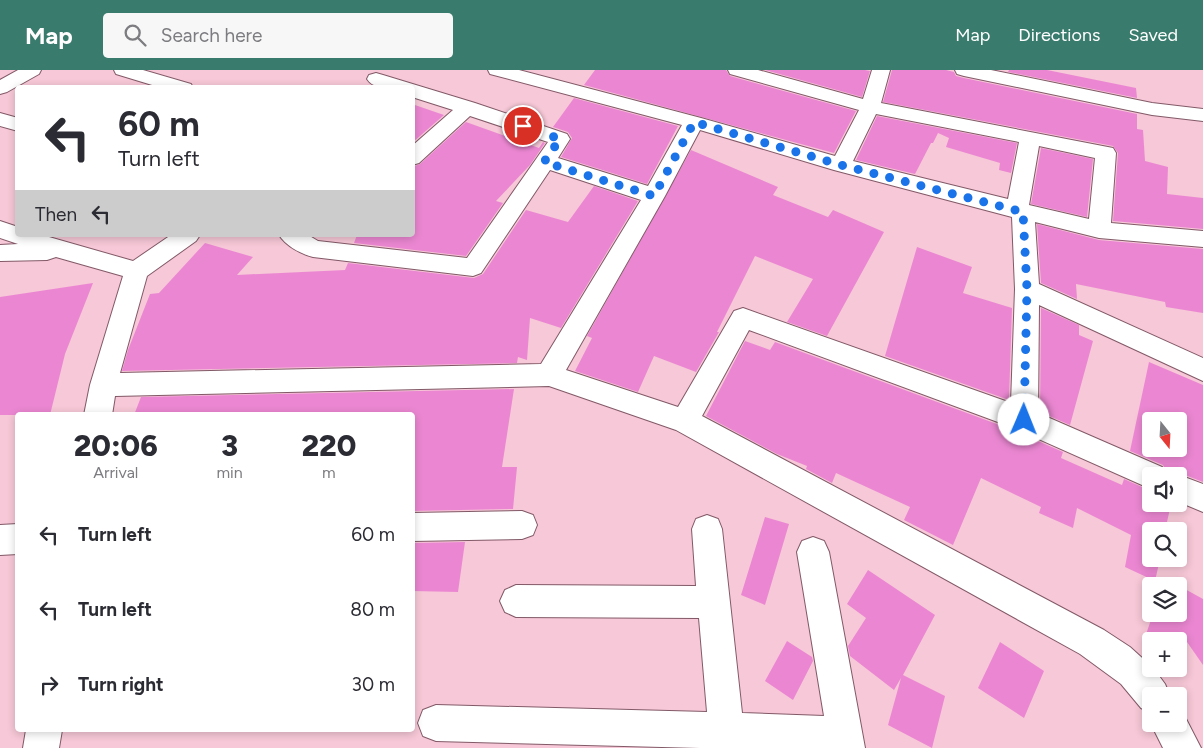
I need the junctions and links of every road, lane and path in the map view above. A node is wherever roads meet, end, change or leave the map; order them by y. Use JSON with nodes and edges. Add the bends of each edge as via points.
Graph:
{"nodes":[{"id":1,"x":32,"y":70,"type":"edge"},
{"id":2,"x":123,"y":70,"type":"edge"},
{"id":3,"x":497,"y":70,"type":"edge"},
{"id":4,"x":737,"y":70,"type":"edge"},
{"id":5,"x":881,"y":70,"type":"edge"},
{"id":6,"x":964,"y":70,"type":"edge"},
{"id":7,"x":777,"y":75,"type":"edge"},
{"id":8,"x":376,"y":79,"type":"edge"},
{"id":9,"x":174,"y":85,"type":"edge"},
{"id":10,"x":395,"y":85,"type":"edge"},
{"id":11,"x":0,"y":88,"type":"edge"},
{"id":12,"x":415,"y":91,"type":"edge"},
{"id":13,"x":468,"y":107,"type":"junction"},
{"id":14,"x":870,"y":107,"type":"junction"},
{"id":15,"x":1203,"y":115,"type":"edge"},
{"id":16,"x":0,"y":119,"type":"edge"},
{"id":17,"x":694,"y":122,"type":"junction"},
{"id":18,"x":15,"y":124,"type":"edge"},
{"id":19,"x":1030,"y":138,"type":"junction"},
{"id":20,"x":415,"y":155,"type":"edge"},
{"id":21,"x":544,"y":162,"type":"junction"},
{"id":22,"x":841,"y":165,"type":"junction"},
{"id":23,"x":654,"y":196,"type":"junction"},
{"id":24,"x":1020,"y":211,"type":"junction"},
{"id":25,"x":0,"y":229,"type":"edge"},
{"id":26,"x":1099,"y":230,"type":"junction"},
{"id":27,"x":15,"y":233,"type":"edge"},
{"id":28,"x":30,"y":237,"type":"edge"},
{"id":29,"x":185,"y":237,"type":"edge"},
{"id":30,"x":300,"y":237,"type":"edge"},
{"id":31,"x":1203,"y":239,"type":"edge"},
{"id":32,"x":321,"y":242,"type":"edge"},
{"id":33,"x":57,"y":244,"type":"edge"},
{"id":34,"x":0,"y":253,"type":"edge"},
{"id":35,"x":136,"y":271,"type":"junction"},
{"id":36,"x":1027,"y":289,"type":"junction"},
{"id":37,"x":1203,"y":370,"type":"edge"},
{"id":38,"x":549,"y":375,"type":"junction"},
{"id":39,"x":103,"y":385,"type":"junction"},
{"id":40,"x":98,"y":412,"type":"edge"},
{"id":41,"x":1024,"y":420,"type":"junction"},
{"id":42,"x":685,"y":421,"type":"junction"},
{"id":43,"x":1142,"y":472,"type":"edge"},
{"id":44,"x":1187,"y":491,"type":"edge"},
{"id":45,"x":1203,"y":498,"type":"edge"},
{"id":46,"x":522,"y":525,"type":"dead end"},
{"id":47,"x":415,"y":528,"type":"edge"},
{"id":48,"x":707,"y":529,"type":"dead end"},
{"id":49,"x":15,"y":539,"type":"edge"},
{"id":50,"x":0,"y":540,"type":"edge"},
{"id":51,"x":813,"y":552,"type":"dead end"},
{"id":52,"x":516,"y":601,"type":"dead end"},
{"id":53,"x":714,"y":602,"type":"junction"},
{"id":54,"x":1148,"y":687,"type":"edge"},
{"id":55,"x":436,"y":723,"type":"dead end"},
{"id":56,"x":726,"y":731,"type":"junction"},
{"id":57,"x":44,"y":732,"type":"edge"},
{"id":58,"x":1174,"y":732,"type":"edge"},
{"id":59,"x":846,"y":741,"type":"edge"},
{"id":60,"x":41,"y":748,"type":"edge"},
{"id":61,"x":1183,"y":748,"type":"edge"}],
"edges":[{"from":1,"to":11,"type":"street"},
{"from":2,"to":9,"type":"street"},
{"from":3,"to":17,"type":"street"},
{"from":4,"to":7,"type":"street"},
{"from":5,"to":14,"type":"street"},
{"from":6,"to":15,"type":"street","via":[[1152,109]]},
{"from":7,"to":14,"type":"street"},
{"from":8,"to":10,"type":"street"},
{"from":12,"to":13,"type":"street"},
{"from":13,"to":20,"type":"street"},
{"from":13,"to":21,"type":"street","via":[[560,139]]},
{"from":14,"to":19,"type":"street"},
{"from":14,"to":22,"type":"street"},
{"from":16,"to":18,"type":"street"},
{"from":17,"to":22,"type":"street"},
{"from":17,"to":23,"type":"street"},
{"from":19,"to":24,"type":"street"},
{"from":19,"to":26,"type":"street","via":[[1106,153]]},
{"from":21,"to":23,"type":"street"},
{"from":21,"to":32,"type":"street","via":[[473,266]]},
{"from":22,"to":24,"type":"street"},
{"from":23,"to":38,"type":"street"},
{"from":24,"to":26,"type":"street"},
{"from":24,"to":36,"type":"street"},
{"from":25,"to":27,"type":"street"},
{"from":26,"to":31,"type":"street"},
{"from":28,"to":33,"type":"street"},
{"from":29,"to":35,"type":"street"},
{"from":30,"to":32,"type":"street"},
{"from":33,"to":34,"type":"street"},
{"from":33,"to":35,"type":"street"},
{"from":35,"to":39,"type":"street"},
{"from":36,"to":37,"type":"street"},
{"from":36,"to":41,"type":"street"},
{"from":38,"to":39,"type":"street"},
{"from":38,"to":42,"type":"street"},
{"from":39,"to":40,"type":"street"},
{"from":41,"to":42,"type":"street","via":[[743,318]]},
{"from":41,"to":43,"type":"street"},
{"from":42,"to":54,"type":"street","via":[[1092,642],[1128,667]]},
{"from":44,"to":45,"type":"street"},
{"from":46,"to":47,"type":"street"},
{"from":48,"to":53,"type":"street"},
{"from":49,"to":50,"type":"street"},
{"from":51,"to":59,"type":"street"},
{"from":52,"to":53,"type":"street"},
{"from":53,"to":56,"type":"street"},
{"from":55,"to":56,"type":"street"},
{"from":56,"to":59,"type":"street"},
{"from":57,"to":60,"type":"street"},
{"from":58,"to":61,"type":"street"}]}
